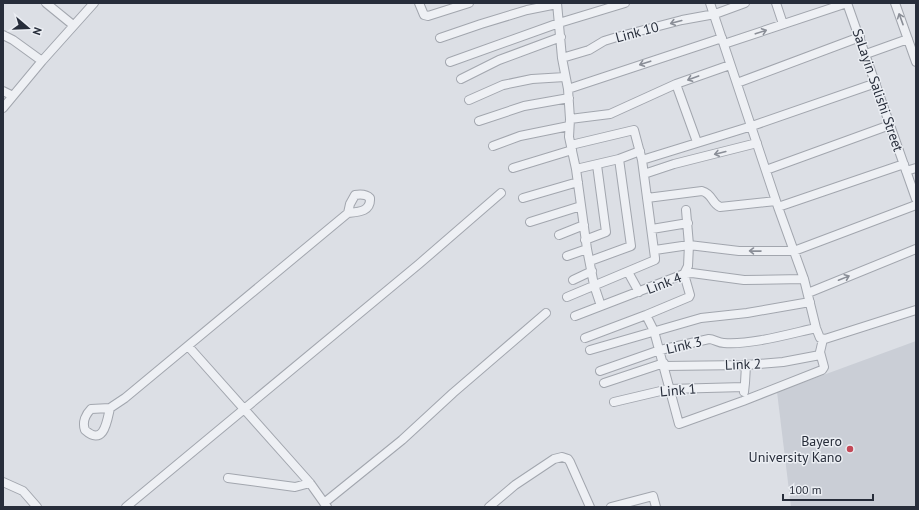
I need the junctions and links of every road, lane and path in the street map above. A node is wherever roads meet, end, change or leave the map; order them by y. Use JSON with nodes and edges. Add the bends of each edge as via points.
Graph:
{"nodes":[{"id":1,"x":46,"y":3,"type":"edge"},
{"id":2,"x":94,"y":3,"type":"edge"},
{"id":3,"x":419,"y":3,"type":"edge"},
{"id":4,"x":469,"y":3,"type":"edge"},
{"id":5,"x":626,"y":3,"type":"edge"},
{"id":6,"x":710,"y":3,"type":"edge"},
{"id":7,"x":745,"y":3,"type":"edge"},
{"id":8,"x":776,"y":3,"type":"edge"},
{"id":9,"x":847,"y":3,"type":"edge"},
{"id":10,"x":895,"y":3,"type":"edge"},
{"id":11,"x":557,"y":4,"type":"edge"},
{"id":12,"x":611,"y":5,"type":"edge"},
{"id":13,"x":715,"y":14,"type":"junction"},
{"id":14,"x":559,"y":23,"type":"junction"},
{"id":15,"x":783,"y":24,"type":"junction"},
{"id":16,"x":73,"y":25,"type":"junction"},
{"id":17,"x":3,"y":35,"type":"edge"},
{"id":18,"x":561,"y":37,"type":"junction"},
{"id":19,"x":860,"y":37,"type":"junction"},
{"id":20,"x":440,"y":38,"type":"dead end"},
{"id":21,"x":908,"y":39,"type":"junction"},
{"id":22,"x":723,"y":41,"type":"junction"},
{"id":23,"x":866,"y":54,"type":"junction"},
{"id":24,"x":562,"y":58,"type":"junction"},
{"id":25,"x":42,"y":61,"type":"junction"},
{"id":26,"x":450,"y":62,"type":"dead end"},
{"id":27,"x":916,"y":62,"type":"edge"},
{"id":28,"x":730,"y":65,"type":"junction"},
{"id":29,"x":565,"y":77,"type":"junction"},
{"id":30,"x":461,"y":79,"type":"dead end"},
{"id":31,"x":737,"y":83,"type":"junction"},
{"id":32,"x":876,"y":83,"type":"junction"},
{"id":33,"x":676,"y":84,"type":"junction"},
{"id":34,"x":568,"y":88,"type":"junction"},
{"id":35,"x":3,"y":91,"type":"edge"},
{"id":36,"x":13,"y":96,"type":"junction"},
{"id":37,"x":569,"y":98,"type":"junction"},
{"id":38,"x":469,"y":100,"type":"dead end"},
{"id":39,"x":3,"y":108,"type":"edge"},
{"id":40,"x":479,"y":121,"type":"dead end"},
{"id":41,"x":570,"y":122,"type":"junction"},
{"id":42,"x":890,"y":125,"type":"junction"},
{"id":43,"x":752,"y":126,"type":"junction"},
{"id":44,"x":697,"y":142,"type":"junction"},
{"id":45,"x":757,"y":143,"type":"junction"},
{"id":46,"x":493,"y":146,"type":"dead end"},
{"id":47,"x":572,"y":148,"type":"junction"},
{"id":48,"x":640,"y":151,"type":"junction"},
{"id":49,"x":619,"y":159,"type":"junction"},
{"id":50,"x":642,"y":160,"type":"junction"},
{"id":51,"x":597,"y":165,"type":"junction"},
{"id":52,"x":514,"y":168,"type":"dead end"},
{"id":53,"x":905,"y":168,"type":"junction"},
{"id":54,"x":916,"y":168,"type":"edge"},
{"id":55,"x":576,"y":170,"type":"junction"},
{"id":56,"x":766,"y":170,"type":"junction"},
{"id":57,"x":644,"y":174,"type":"junction"},
{"id":58,"x":578,"y":182,"type":"junction"},
{"id":59,"x":501,"y":193,"type":"dead end"},
{"id":60,"x":524,"y":198,"type":"dead end"},
{"id":61,"x":647,"y":198,"type":"junction"},
{"id":62,"x":916,"y":199,"type":"edge"},
{"id":63,"x":777,"y":204,"type":"junction"},
{"id":64,"x":916,"y":205,"type":"edge"},
{"id":65,"x":581,"y":206,"type":"junction"},
{"id":66,"x":686,"y":210,"type":"dead end"},
{"id":67,"x":348,"y":213,"type":"dead end"},
{"id":68,"x":530,"y":222,"type":"dead end"},
{"id":69,"x":688,"y":223,"type":"junction"},
{"id":70,"x":584,"y":225,"type":"junction"},
{"id":71,"x":652,"y":229,"type":"junction"},
{"id":72,"x":559,"y":235,"type":"dead end"},
{"id":73,"x":585,"y":240,"type":"junction"},
{"id":74,"x":689,"y":245,"type":"junction"},
{"id":75,"x":587,"y":249,"type":"junction"},
{"id":76,"x":916,"y":249,"type":"edge"},
{"id":77,"x":655,"y":250,"type":"junction"},
{"id":78,"x":794,"y":251,"type":"junction"},
{"id":79,"x":567,"y":256,"type":"dead end"},
{"id":80,"x":590,"y":261,"type":"junction"},
{"id":81,"x":592,"y":270,"type":"junction"},
{"id":82,"x":628,"y":272,"type":"junction"},
{"id":83,"x":684,"y":274,"type":"junction"},
{"id":84,"x":804,"y":279,"type":"junction"},
{"id":85,"x":573,"y":280,"type":"dead end"},
{"id":86,"x":594,"y":285,"type":"junction"},
{"id":87,"x":639,"y":292,"type":"junction"},
{"id":88,"x":808,"y":293,"type":"junction"},
{"id":89,"x":567,"y":297,"type":"dead end"},
{"id":90,"x":810,"y":302,"type":"junction"},
{"id":91,"x":601,"y":306,"type":"junction"},
{"id":92,"x":916,"y":310,"type":"edge"},
{"id":93,"x":546,"y":313,"type":"dead end"},
{"id":94,"x":646,"y":315,"type":"junction"},
{"id":95,"x":575,"y":316,"type":"dead end"},
{"id":96,"x":816,"y":328,"type":"junction"},
{"id":97,"x":654,"y":331,"type":"junction"},
{"id":98,"x":585,"y":338,"type":"dead end"},
{"id":99,"x":823,"y":339,"type":"junction"},
{"id":100,"x":188,"y":346,"type":"junction"},
{"id":101,"x":590,"y":350,"type":"dead end"},
{"id":102,"x":660,"y":350,"type":"junction"},
{"id":103,"x":820,"y":355,"type":"junction"},
{"id":104,"x":664,"y":365,"type":"junction"},
{"id":105,"x":746,"y":365,"type":"junction"},
{"id":106,"x":600,"y":371,"type":"dead end"},
{"id":107,"x":604,"y":383,"type":"dead end"},
{"id":108,"x":744,"y":387,"type":"junction"},
{"id":109,"x":669,"y":389,"type":"junction"},
{"id":110,"x":743,"y":400,"type":"junction"},
{"id":111,"x":614,"y":402,"type":"dead end"},
{"id":112,"x":110,"y":408,"type":"dead end"},
{"id":113,"x":243,"y":409,"type":"junction"},
{"id":114,"x":228,"y":478,"type":"dead end"},
{"id":115,"x":3,"y":482,"type":"edge"},
{"id":116,"x":310,"y":484,"type":"junction"},
{"id":117,"x":326,"y":505,"type":"edge"},
{"id":118,"x":37,"y":507,"type":"edge"},
{"id":119,"x":126,"y":507,"type":"edge"},
{"id":120,"x":489,"y":507,"type":"edge"},
{"id":121,"x":590,"y":507,"type":"edge"},
{"id":122,"x":611,"y":507,"type":"edge"},
{"id":123,"x":656,"y":507,"type":"edge"}],
"edges":[{"from":1,"to":16,"type":"street"},
{"from":2,"to":16,"type":"street"},
{"from":3,"to":4,"type":"street","via":[[424,15],[428,16]]},
{"from":5,"to":12,"type":"street"},
{"from":6,"to":13,"type":"street"},
{"from":7,"to":13,"type":"street","name":"Link 10"},
{"from":8,"to":15,"type":"street"},
{"from":9,"to":15,"type":"street"},
{"from":9,"to":19,"type":"street","name":"SaLayin Salishi Street"},
{"from":21,"to":10,"type":"street","one_way":true},
{"from":11,"to":14,"type":"street"},
{"from":11,"to":20,"type":"street","via":[[527,10]]},
{"from":12,"to":14,"type":"street"},
{"from":13,"to":22,"type":"street"},
{"from":13,"to":24,"type":"street","name":"Link 10","one_way":true,"via":[[617,37],[589,50]]},
{"from":14,"to":18,"type":"street"},
{"from":14,"to":26,"type":"street"},
{"from":22,"to":15,"type":"street","one_way":true},
{"from":16,"to":25,"type":"street"},
{"from":17,"to":25,"type":"street"},
{"from":18,"to":24,"type":"street"},
{"from":18,"to":30,"type":"street","via":[[499,60]]},
{"from":19,"to":23,"type":"street","name":"SaLayin Salishi Street"},
{"from":19,"to":31,"type":"street"},
{"from":21,"to":23,"type":"street"},
{"from":21,"to":27,"type":"street"},
{"from":22,"to":28,"type":"street"},
{"from":22,"to":34,"type":"street","one_way":true},
{"from":23,"to":32,"type":"street","name":"SaLayin Salishi Street"},
{"from":24,"to":29,"type":"street"},
{"from":25,"to":36,"type":"street"},
{"from":28,"to":31,"type":"street"},
{"from":28,"to":33,"type":"street","one_way":true},
{"from":29,"to":34,"type":"street"},
{"from":29,"to":38,"type":"street","via":[[532,79],[503,85]]},
{"from":31,"to":43,"type":"street"},
{"from":32,"to":42,"type":"street","name":"SaLayin Salishi Street"},
{"from":32,"to":43,"type":"street"},
{"from":33,"to":41,"type":"street","via":[[610,114]]},
{"from":33,"to":44,"type":"street"},
{"from":34,"to":37,"type":"street"},
{"from":35,"to":36,"type":"street"},
{"from":36,"to":39,"type":"street"},
{"from":37,"to":40,"type":"street","via":[[524,106]]},
{"from":37,"to":41,"type":"street"},
{"from":41,"to":46,"type":"street"},
{"from":41,"to":47,"type":"street","via":[[569,137]]},
{"from":42,"to":53,"type":"street","name":"SaLayin Salishi Street"},
{"from":42,"to":56,"type":"street"},
{"from":43,"to":44,"type":"street"},
{"from":43,"to":45,"type":"street"},
{"from":43,"to":50,"type":"street"},
{"from":44,"to":50,"type":"street"},
{"from":45,"to":56,"type":"street"},
{"from":45,"to":57,"type":"street","one_way":true},
{"from":47,"to":48,"type":"street","via":[[633,129]]},
{"from":47,"to":52,"type":"street"},
{"from":47,"to":55,"type":"street"},
{"from":48,"to":49,"type":"street"},
{"from":48,"to":50,"type":"street"},
{"from":49,"to":51,"type":"street"},
{"from":49,"to":80,"type":"street","via":[[631,246]]},
{"from":50,"to":57,"type":"street"},
{"from":51,"to":55,"type":"street"},
{"from":51,"to":73,"type":"street","via":[[606,232]]},
{"from":53,"to":54,"type":"street"},
{"from":53,"to":62,"type":"street","name":"SaLayin Salishi Street"},
{"from":53,"to":63,"type":"street"},
{"from":55,"to":58,"type":"street"},
{"from":56,"to":63,"type":"street"},
{"from":57,"to":61,"type":"street"},
{"from":58,"to":60,"type":"street"},
{"from":58,"to":65,"type":"street"},
{"from":59,"to":113,"type":"street"},
{"from":61,"to":63,"type":"street","via":[[702,191],[710,194],[720,207]]},
{"from":61,"to":71,"type":"street"},
{"from":63,"to":78,"type":"street"},
{"from":64,"to":78,"type":"street"},
{"from":65,"to":68,"type":"street"},
{"from":65,"to":70,"type":"street"},
{"from":66,"to":69,"type":"street"},
{"from":67,"to":100,"type":"street"},
{"from":69,"to":71,"type":"street"},
{"from":69,"to":74,"type":"street"},
{"from":70,"to":72,"type":"street"},
{"from":70,"to":73,"type":"street"},
{"from":71,"to":77,"type":"street"},
{"from":73,"to":75,"type":"street"},
{"from":74,"to":77,"type":"street"},
{"from":78,"to":74,"type":"street","one_way":true,"via":[[739,251]]},
{"from":74,"to":83,"type":"street","via":[[688,266]]},
{"from":75,"to":79,"type":"street"},
{"from":75,"to":80,"type":"street"},
{"from":88,"to":76,"type":"street","one_way":true},
{"from":77,"to":82,"type":"street","via":[[655,260]]},
{"from":78,"to":84,"type":"street"},
{"from":80,"to":81,"type":"street"},
{"from":81,"to":85,"type":"street"},
{"from":81,"to":86,"type":"street"},
{"from":82,"to":86,"type":"street"},
{"from":82,"to":87,"type":"street"},
{"from":83,"to":84,"type":"street","name":"Link 4","via":[[744,280]]},
{"from":83,"to":87,"type":"street","name":"Link 4"},
{"from":83,"to":94,"type":"street","via":[[689,297]]},
{"from":84,"to":88,"type":"street"},
{"from":86,"to":89,"type":"street"},
{"from":86,"to":91,"type":"street"},
{"from":87,"to":91,"type":"street","name":"Link 4"},
{"from":88,"to":90,"type":"street"},
{"from":90,"to":96,"type":"street"},
{"from":90,"to":97,"type":"street","via":[[701,318]]},
{"from":91,"to":95,"type":"street","name":"Link 4"},
{"from":92,"to":99,"type":"street"},
{"from":93,"to":117,"type":"street"},
{"from":94,"to":97,"type":"street"},
{"from":94,"to":98,"type":"street"},
{"from":96,"to":99,"type":"street"},
{"from":96,"to":102,"type":"street","name":"Link 3","via":[[741,342],[723,343],[709,339]]},
{"from":97,"to":101,"type":"street"},
{"from":97,"to":102,"type":"street"},
{"from":99,"to":103,"type":"street"},
{"from":100,"to":112,"type":"street"},
{"from":100,"to":113,"type":"street"},
{"from":102,"to":104,"type":"street"},
{"from":102,"to":106,"type":"street","name":"Link 3"},
{"from":103,"to":105,"type":"street","name":"Link 2"},
{"from":103,"to":110,"type":"street","via":[[824,367],[822,370]]},
{"from":104,"to":105,"type":"street","name":"Link 2"},
{"from":104,"to":107,"type":"street","name":"Link 2"},
{"from":104,"to":109,"type":"street"},
{"from":105,"to":108,"type":"street"},
{"from":108,"to":109,"type":"street","name":"Link 1"},
{"from":108,"to":110,"type":"street"},
{"from":109,"to":110,"type":"street","via":[[678,424]]},
{"from":109,"to":111,"type":"street","name":"Link 1"},
{"from":113,"to":116,"type":"street"},
{"from":113,"to":119,"type":"street"},
{"from":114,"to":116,"type":"street","via":[[295,487]]},
{"from":115,"to":118,"type":"street","via":[[23,491]]},
{"from":116,"to":117,"type":"street"},
{"from":120,"to":121,"type":"street","via":[[554,459],[562,457],[568,458]]},
{"from":122,"to":123,"type":"street","via":[[653,496]]}]}
